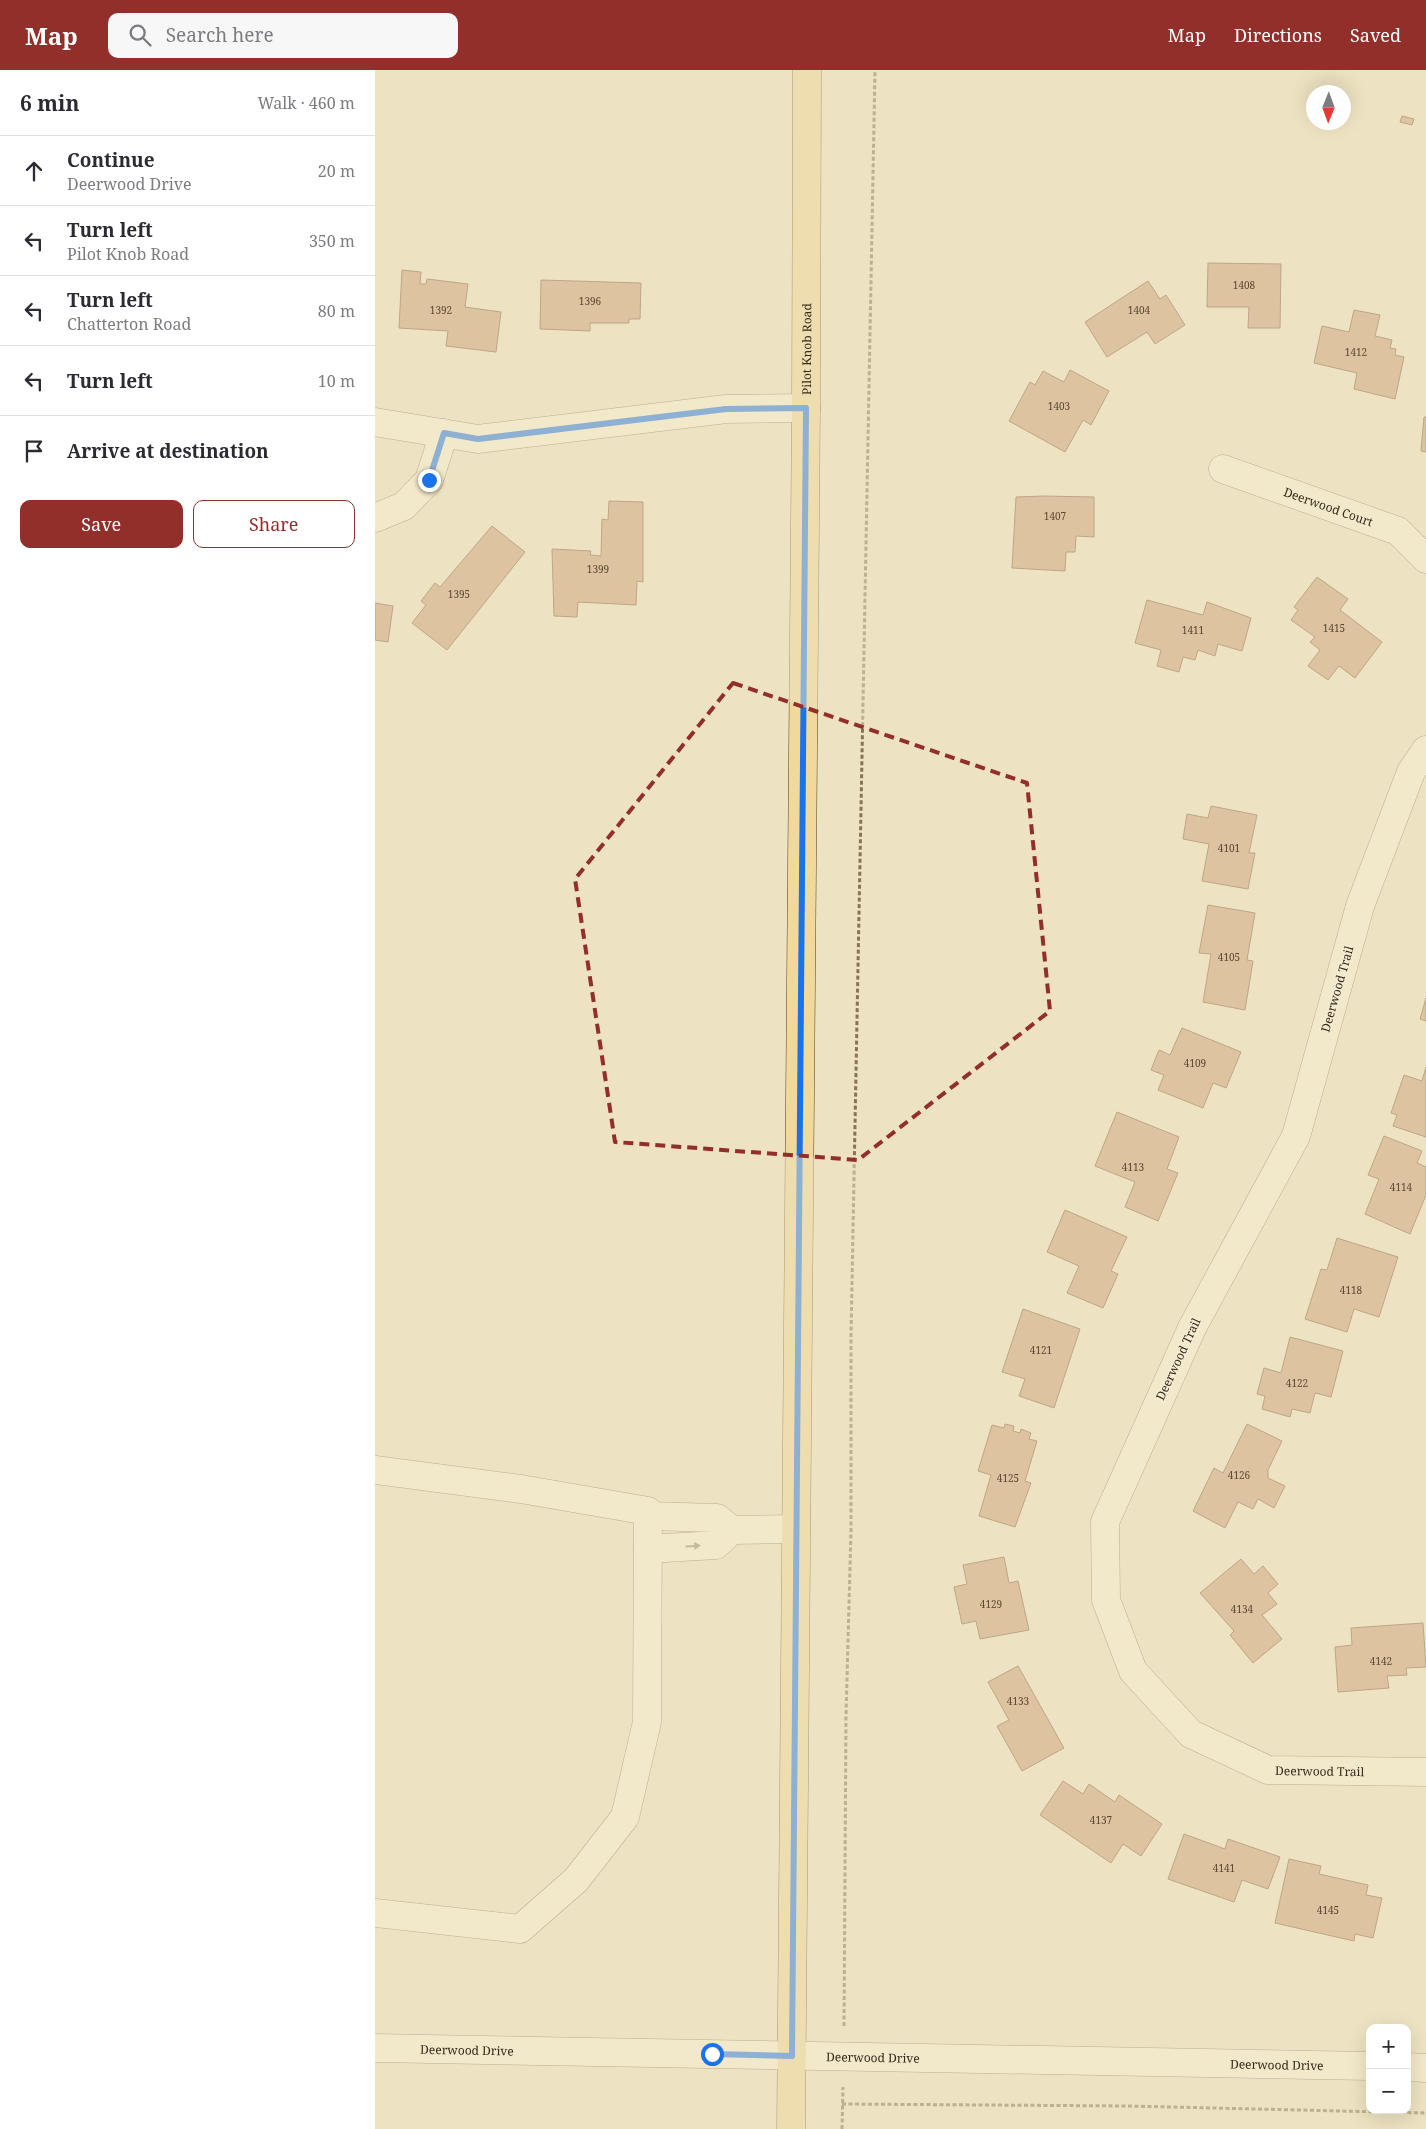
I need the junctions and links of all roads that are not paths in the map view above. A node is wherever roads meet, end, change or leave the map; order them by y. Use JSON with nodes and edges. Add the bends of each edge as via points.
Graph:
{"nodes":[{"id":1,"x":807,"y":70,"type":"edge"},
{"id":2,"x":806,"y":408,"type":"junction"},
{"id":3,"x":375,"y":422,"type":"edge"},
{"id":4,"x":444,"y":433,"type":"junction"},
{"id":5,"x":1223,"y":469,"type":"dead end"},
{"id":6,"x":375,"y":518,"type":"edge"},
{"id":7,"x":1426,"y":559,"type":"edge"},
{"id":8,"x":1426,"y":750,"type":"edge"},
{"id":9,"x":375,"y":1470,"type":"edge"},
{"id":10,"x":648,"y":1516,"type":"junction"},
{"id":11,"x":796,"y":1529,"type":"junction"},
{"id":12,"x":732,"y":1530,"type":"junction"},
{"id":13,"x":648,"y":1549,"type":"junction"},
{"id":14,"x":1426,"y":1772,"type":"edge"},
{"id":15,"x":375,"y":1913,"type":"edge"},
{"id":16,"x":375,"y":2048,"type":"edge"},
{"id":17,"x":792,"y":2056,"type":"junction"},
{"id":18,"x":1366,"y":2066,"type":"edge"},
{"id":19,"x":1411,"y":2067,"type":"edge"},
{"id":20,"x":1426,"y":2068,"type":"edge"},
{"id":21,"x":791,"y":2129,"type":"edge"}],
"edges":[{"from":1,"to":2,"type":"main road","name":"Pilot Knob Road"},
{"from":2,"to":4,"type":"street","via":[[726,409],[478,439]]},
{"from":2,"to":11,"type":"main road","name":"Pilot Knob Road"},
{"from":3,"to":4,"type":"street"},
{"from":4,"to":6,"type":"street","via":[[429,480],[404,506]]},
{"from":5,"to":7,"type":"street","name":"Deerwood Court","via":[[1397,531]]},
{"from":8,"to":14,"type":"street","name":"Deerwood Trail","via":[[1411,772],[1360,906],[1295,1136],[1192,1328],[1105,1522],[1106,1600],[1133,1671],[1191,1734],[1268,1770]]},
{"from":9,"to":10,"type":"street","via":[[521,1489],[648,1511]]},
{"from":10,"to":12,"type":"street","via":[[717,1518]]},
{"from":10,"to":13,"type":"street"},
{"from":11,"to":12,"type":"street"},
{"from":11,"to":17,"type":"main road","name":"Pilot Knob Road"},
{"from":13,"to":12,"type":"street","one_way":true,"via":[[716,1545]]},
{"from":13,"to":15,"type":"street","via":[[647,1722],[625,1817],[576,1880],[520,1929]]},
{"from":16,"to":17,"type":"street","name":"Deerwood Drive"},
{"from":17,"to":18,"type":"street","name":"Deerwood Drive"},
{"from":17,"to":21,"type":"main road","name":"Pilot Knob Road"},
{"from":19,"to":20,"type":"street"}]}
